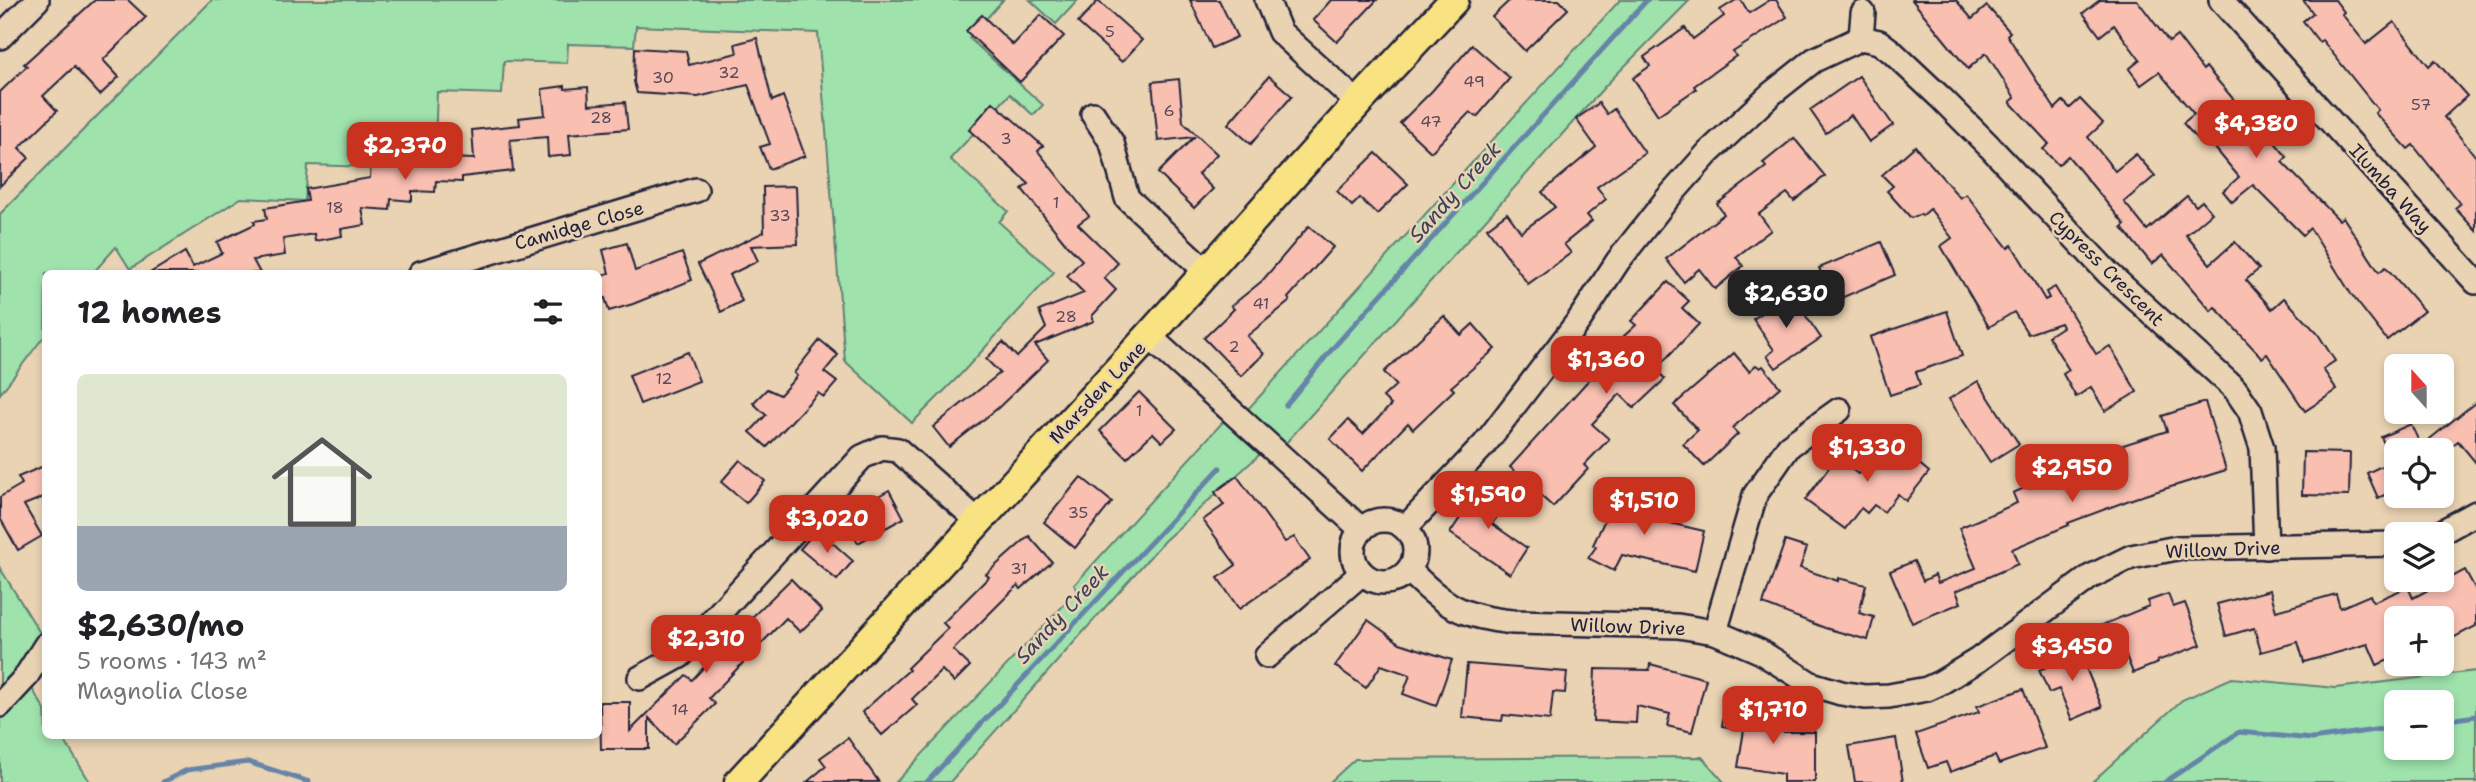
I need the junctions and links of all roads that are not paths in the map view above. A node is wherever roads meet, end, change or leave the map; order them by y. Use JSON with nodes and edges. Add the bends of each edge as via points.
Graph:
{"nodes":[{"id":1,"x":37,"y":0,"type":"edge"},
{"id":2,"x":1267,"y":0,"type":"edge"},
{"id":3,"x":1454,"y":0,"type":"edge"},
{"id":4,"x":2221,"y":0,"type":"edge"},
{"id":5,"x":1863,"y":13,"type":"dead end"},
{"id":6,"x":0,"y":37,"type":"edge"},
{"id":7,"x":1861,"y":38,"type":"junction"},
{"id":8,"x":1358,"y":103,"type":"junction"},
{"id":9,"x":1093,"y":114,"type":"dead end"},
{"id":10,"x":696,"y":190,"type":"dead end"},
{"id":11,"x":431,"y":270,"type":"edge"},
{"id":12,"x":1206,"y":272,"type":"junction"},
{"id":13,"x":2476,"y":282,"type":"edge"},
{"id":14,"x":1149,"y":336,"type":"junction"},
{"id":15,"x":1839,"y":410,"type":"dead end"},
{"id":16,"x":2476,"y":513,"type":"edge"},
{"id":17,"x":978,"y":521,"type":"junction"},
{"id":18,"x":2454,"y":525,"type":"edge"},
{"id":19,"x":1405,"y":528,"type":"junction"},
{"id":20,"x":1362,"y":530,"type":"junction"},
{"id":21,"x":2384,"y":544,"type":"edge"},
{"id":22,"x":2266,"y":547,"type":"junction"},
{"id":23,"x":1409,"y":570,"type":"junction"},
{"id":24,"x":1362,"y":573,"type":"junction"},
{"id":25,"x":1714,"y":632,"type":"junction"},
{"id":26,"x":42,"y":651,"type":"edge"},
{"id":27,"x":1267,"y":656,"type":"dead end"},
{"id":28,"x":640,"y":678,"type":"dead end"},
{"id":29,"x":0,"y":705,"type":"edge"},
{"id":30,"x":739,"y":782,"type":"edge"}],
"edges":[{"from":1,"to":6,"type":"street"},
{"from":2,"to":8,"type":"street","via":[[1280,32]]},
{"from":3,"to":8,"type":"main road","name":"Marsden Lane"},
{"from":4,"to":13,"type":"street","name":"Ilumba Way"},
{"from":5,"to":7,"type":"street"},
{"from":7,"to":19,"type":"street","via":[[1814,60],[1708,153],[1618,261],[1580,319],[1484,444]]},
{"from":7,"to":22,"type":"street","name":"Cypress Crescent","via":[[1880,42],[1891,51],[1990,146],[2108,273],[2235,389],[2250,411],[2262,448]]},
{"from":8,"to":12,"type":"main road","name":"Marsden Lane"},
{"from":9,"to":12,"type":"street","via":[[1112,143],[1127,198]]},
{"from":10,"to":11,"type":"street","name":"Camidge Close"},
{"from":12,"to":14,"type":"main road","name":"Marsden Lane"},
{"from":14,"to":17,"type":"main road","name":"Marsden Lane"},
{"from":14,"to":20,"type":"street"},
{"from":15,"to":25,"type":"street","via":[[1789,446],[1755,495]]},
{"from":16,"to":18,"type":"street"},
{"from":17,"to":28,"type":"street","via":[[898,450],[882,449],[862,457],[680,656]]},
{"from":17,"to":30,"type":"main road","name":"Marsden Lane"},
{"from":19,"to":20,"type":"street","via":[[1383,520]]},
{"from":19,"to":23,"type":"street","via":[[1415,548]]},
{"from":20,"to":24,"type":"street","via":[[1353,551]]},
{"from":21,"to":22,"type":"street","name":"Willow Drive"},
{"from":22,"to":25,"type":"street","name":"Willow Drive","via":[[2177,548],[2131,557],[2090,577],[1940,683],[1889,696],[1865,697],[1811,684],[1759,651]]},
{"from":23,"to":24,"type":"street","via":[[1386,582]]},
{"from":23,"to":25,"type":"street","name":"Willow Drive","via":[[1449,606],[1486,620],[1678,626]]},
{"from":24,"to":27,"type":"street"},
{"from":26,"to":29,"type":"street"}]}
